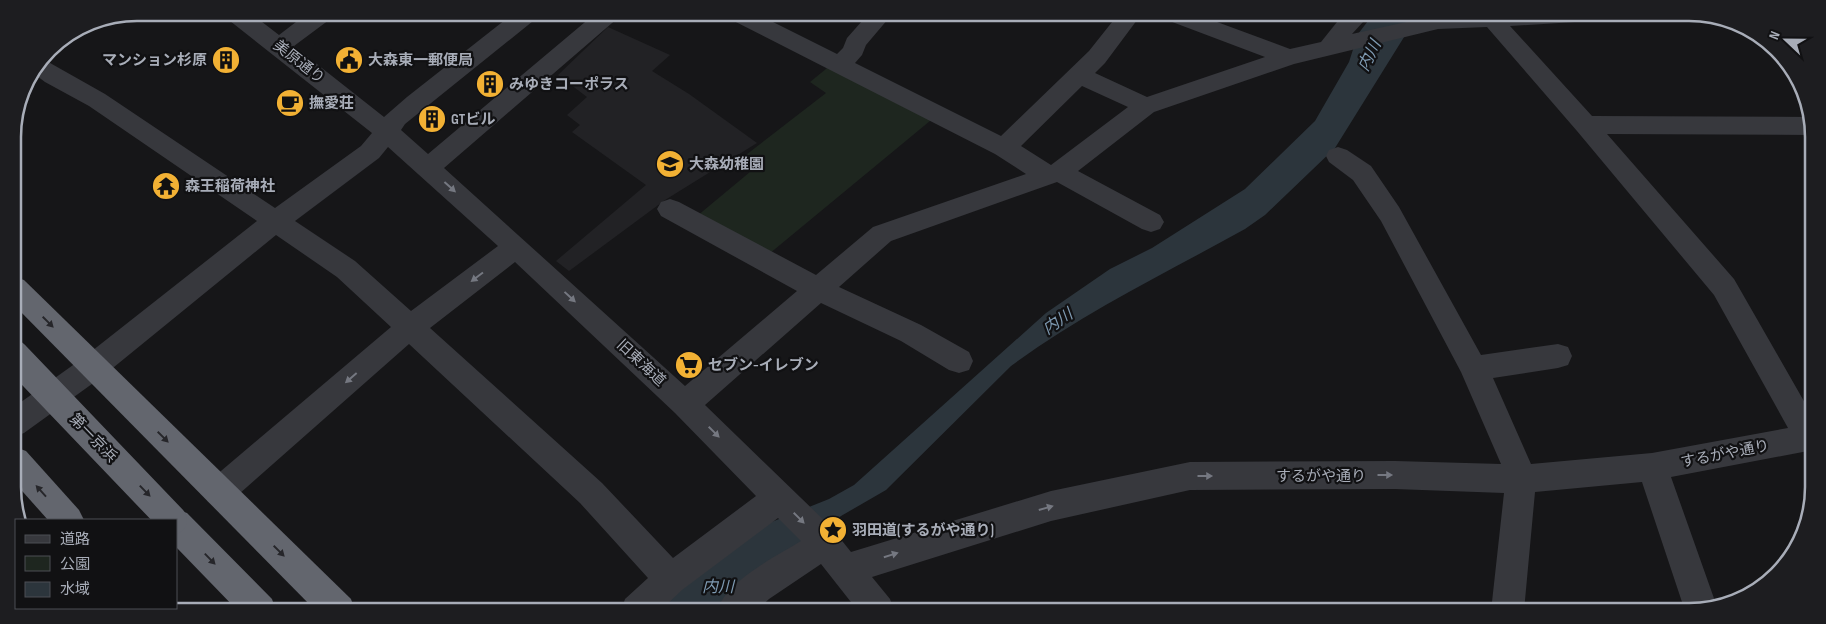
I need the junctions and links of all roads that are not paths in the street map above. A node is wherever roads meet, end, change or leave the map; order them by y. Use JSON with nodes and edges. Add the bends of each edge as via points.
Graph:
{"nodes":[{"id":1,"x":245,"y":21,"type":"edge"},
{"id":2,"x":313,"y":21,"type":"edge"},
{"id":3,"x":519,"y":21,"type":"edge"},
{"id":4,"x":599,"y":21,"type":"edge"},
{"id":5,"x":752,"y":21,"type":"edge"},
{"id":6,"x":875,"y":21,"type":"edge"},
{"id":7,"x":1125,"y":21,"type":"edge"},
{"id":8,"x":1191,"y":21,"type":"edge"},
{"id":9,"x":1352,"y":21,"type":"edge"},
{"id":10,"x":1465,"y":21,"type":"edge"},
{"id":11,"x":1493,"y":21,"type":"edge"},
{"id":12,"x":1337,"y":45,"type":"junction"},
{"id":13,"x":279,"y":46,"type":"junction"},
{"id":14,"x":1289,"y":57,"type":"junction"},
{"id":15,"x":839,"y":66,"type":"junction"},
{"id":16,"x":44,"y":69,"type":"edge"},
{"id":17,"x":1079,"y":75,"type":"junction"},
{"id":18,"x":1146,"y":106,"type":"junction"},
{"id":19,"x":1586,"y":125,"type":"junction"},
{"id":20,"x":1804,"y":126,"type":"edge"},
{"id":21,"x":387,"y":132,"type":"junction"},
{"id":22,"x":1004,"y":148,"type":"junction"},
{"id":23,"x":1338,"y":156,"type":"dead end"},
{"id":24,"x":429,"y":167,"type":"junction"},
{"id":25,"x":1053,"y":174,"type":"junction"},
{"id":26,"x":670,"y":209,"type":"dead end"},
{"id":27,"x":276,"y":220,"type":"junction"},
{"id":28,"x":1151,"y":222,"type":"dead end"},
{"id":29,"x":516,"y":247,"type":"junction"},
{"id":30,"x":818,"y":289,"type":"junction"},
{"id":31,"x":21,"y":295,"type":"edge"},
{"id":32,"x":408,"y":328,"type":"junction"},
{"id":33,"x":1558,"y":356,"type":"dead end"},
{"id":34,"x":959,"y":361,"type":"dead end"},
{"id":35,"x":21,"y":362,"type":"edge"},
{"id":36,"x":93,"y":367,"type":"junction"},
{"id":37,"x":1474,"y":368,"type":"junction"},
{"id":38,"x":685,"y":404,"type":"junction"},
{"id":39,"x":21,"y":419,"type":"edge"},
{"id":40,"x":1805,"y":433,"type":"edge"},
{"id":41,"x":1805,"y":439,"type":"edge"},
{"id":42,"x":1652,"y":467,"type":"junction"},
{"id":43,"x":21,"y":468,"type":"edge"},
{"id":44,"x":1521,"y":479,"type":"junction"},
{"id":45,"x":219,"y":492,"type":"junction"},
{"id":46,"x":779,"y":498,"type":"junction"},
{"id":47,"x":67,"y":519,"type":"edge"},
{"id":48,"x":171,"y":519,"type":"edge"},
{"id":49,"x":178,"y":526,"type":"edge"},
{"id":50,"x":821,"y":541,"type":"junction"},
{"id":51,"x":844,"y":570,"type":"junction"},
{"id":52,"x":671,"y":579,"type":"junction"},
{"id":53,"x":251,"y":603,"type":"edge"},
{"id":54,"x":330,"y":603,"type":"edge"},
{"id":55,"x":646,"y":603,"type":"edge"},
{"id":56,"x":741,"y":603,"type":"edge"},
{"id":57,"x":871,"y":603,"type":"edge"},
{"id":58,"x":1509,"y":603,"type":"edge"},
{"id":59,"x":1699,"y":603,"type":"edge"}],
"edges":[{"from":1,"to":13,"type":"street","name":"美原通り"},
{"from":2,"to":13,"type":"street"},
{"from":3,"to":21,"type":"street","via":[[397,118]]},
{"from":4,"to":24,"type":"street"},
{"from":5,"to":15,"type":"street"},
{"from":6,"to":15,"type":"street"},
{"from":7,"to":17,"type":"street"},
{"from":8,"to":14,"type":"street"},
{"from":9,"to":12,"type":"street"},
{"from":10,"to":12,"type":"street","via":[[1438,22]]},
{"from":11,"to":19,"type":"street"},
{"from":12,"to":14,"type":"street"},
{"from":13,"to":21,"type":"street","name":"美原通り"},
{"from":14,"to":18,"type":"street"},
{"from":15,"to":22,"type":"street"},
{"from":16,"to":27,"type":"street","via":[[97,100]]},
{"from":17,"to":18,"type":"street"},
{"from":17,"to":22,"type":"street"},
{"from":18,"to":25,"type":"street"},
{"from":19,"to":20,"type":"street"},
{"from":19,"to":40,"type":"street","via":[[1724,287]]},
{"from":21,"to":24,"type":"street","name":"旧東海道"},
{"from":21,"to":27,"type":"street","via":[[370,152]]},
{"from":22,"to":25,"type":"street"},
{"from":23,"to":37,"type":"street","via":[[1362,173],[1390,214]]},
{"from":24,"to":29,"type":"street","name":"旧東海道","one_way":true},
{"from":25,"to":28,"type":"street"},
{"from":25,"to":30,"type":"street","via":[[882,234]]},
{"from":26,"to":30,"type":"street"},
{"from":27,"to":32,"type":"street","via":[[346,269]]},
{"from":27,"to":36,"type":"street"},
{"from":29,"to":32,"type":"street","one_way":true},
{"from":29,"to":38,"type":"street","name":"旧東海道","one_way":true},
{"from":30,"to":34,"type":"street","via":[[911,333]]},
{"from":30,"to":38,"type":"street"},
{"from":31,"to":36,"type":"highway","one_way":true},
{"from":32,"to":45,"type":"street","one_way":true},
{"from":32,"to":52,"type":"street","via":[[591,493]]},
{"from":33,"to":37,"type":"street"},
{"from":35,"to":48,"type":"highway","name":"第一京浜","one_way":true,"bridge":true},
{"from":36,"to":39,"type":"street"},
{"from":36,"to":45,"type":"highway","one_way":true},
{"from":37,"to":44,"type":"street"},
{"from":38,"to":46,"type":"street","name":"旧東海道","one_way":true},
{"from":41,"to":42,"type":"street","name":"するがや通り"},
{"from":42,"to":44,"type":"street","name":"するがや通り"},
{"from":42,"to":59,"type":"street"},
{"from":47,"to":43,"type":"highway","one_way":true},
{"from":51,"to":44,"type":"street","name":"するがや通り","one_way":true,"via":[[1051,506],[1190,476]]},
{"from":44,"to":58,"type":"street"},
{"from":45,"to":54,"type":"highway","one_way":true},
{"from":46,"to":50,"type":"street","name":"旧東海道","one_way":true},
{"from":46,"to":52,"type":"street"},
{"from":49,"to":53,"type":"highway","one_way":true},
{"from":50,"to":51,"type":"street","name":"旧東海道"},
{"from":50,"to":56,"type":"street"},
{"from":51,"to":57,"type":"street","name":"旧東海道"},
{"from":52,"to":55,"type":"street"}]}
